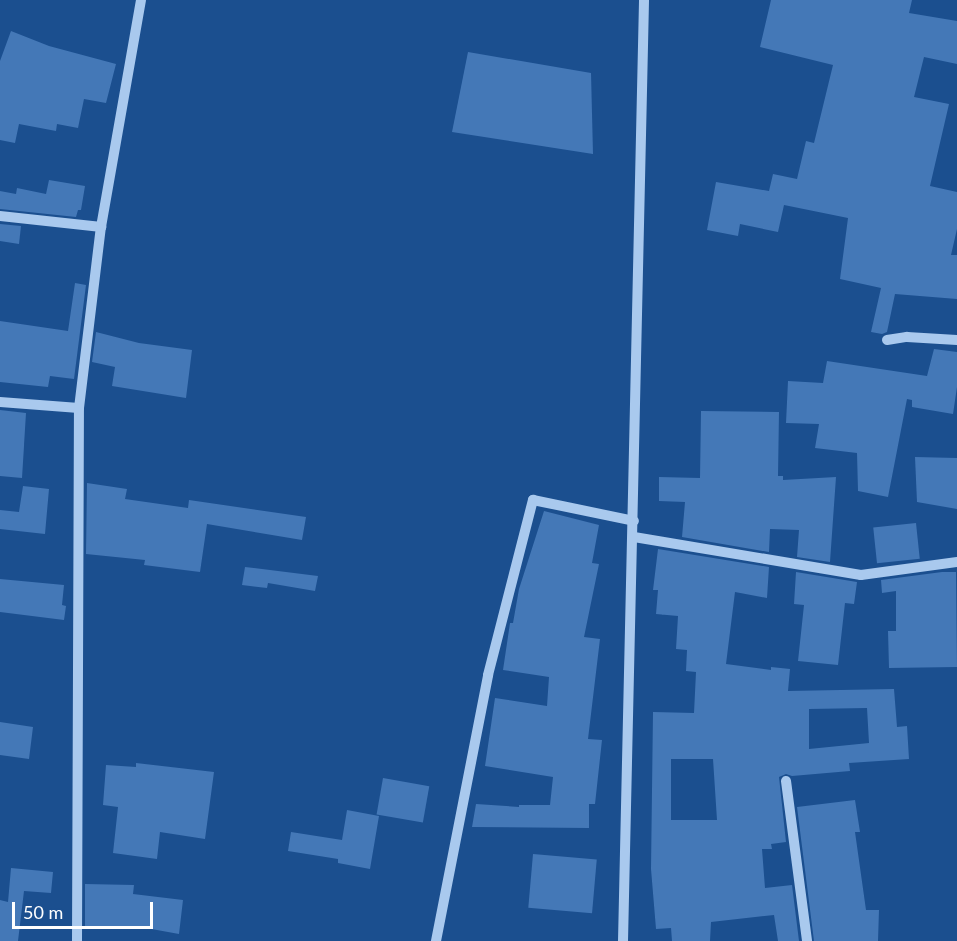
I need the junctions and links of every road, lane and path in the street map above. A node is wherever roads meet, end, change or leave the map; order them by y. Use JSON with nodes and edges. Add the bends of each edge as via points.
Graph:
{"nodes":[{"id":1,"x":141,"y":0,"type":"edge"},
{"id":2,"x":644,"y":0,"type":"edge"},
{"id":3,"x":0,"y":216,"type":"edge"},
{"id":4,"x":101,"y":227,"type":"junction"},
{"id":5,"x":887,"y":340,"type":"dead end"},
{"id":6,"x":957,"y":340,"type":"edge"},
{"id":7,"x":0,"y":402,"type":"edge"},
{"id":8,"x":79,"y":408,"type":"junction"},
{"id":9,"x":634,"y":521,"type":"junction"},
{"id":10,"x":634,"y":537,"type":"junction"},
{"id":11,"x":957,"y":562,"type":"edge"},
{"id":12,"x":786,"y":781,"type":"dead end"},
{"id":13,"x":77,"y":941,"type":"edge"},
{"id":14,"x":436,"y":941,"type":"edge"},
{"id":15,"x":623,"y":941,"type":"edge"},
{"id":16,"x":807,"y":941,"type":"edge"}],
"edges":[{"from":1,"to":4,"type":"street"},
{"from":2,"to":9,"type":"street"},
{"from":3,"to":4,"type":"street"},
{"from":4,"to":8,"type":"street"},
{"from":5,"to":6,"type":"street"},
{"from":7,"to":8,"type":"street"},
{"from":8,"to":13,"type":"street"},
{"from":9,"to":10,"type":"street"},
{"from":9,"to":14,"type":"street","via":[[533,500],[488,675]]},
{"from":10,"to":11,"type":"street","via":[[861,575]]},
{"from":10,"to":15,"type":"street"},
{"from":12,"to":16,"type":"street"}]}
